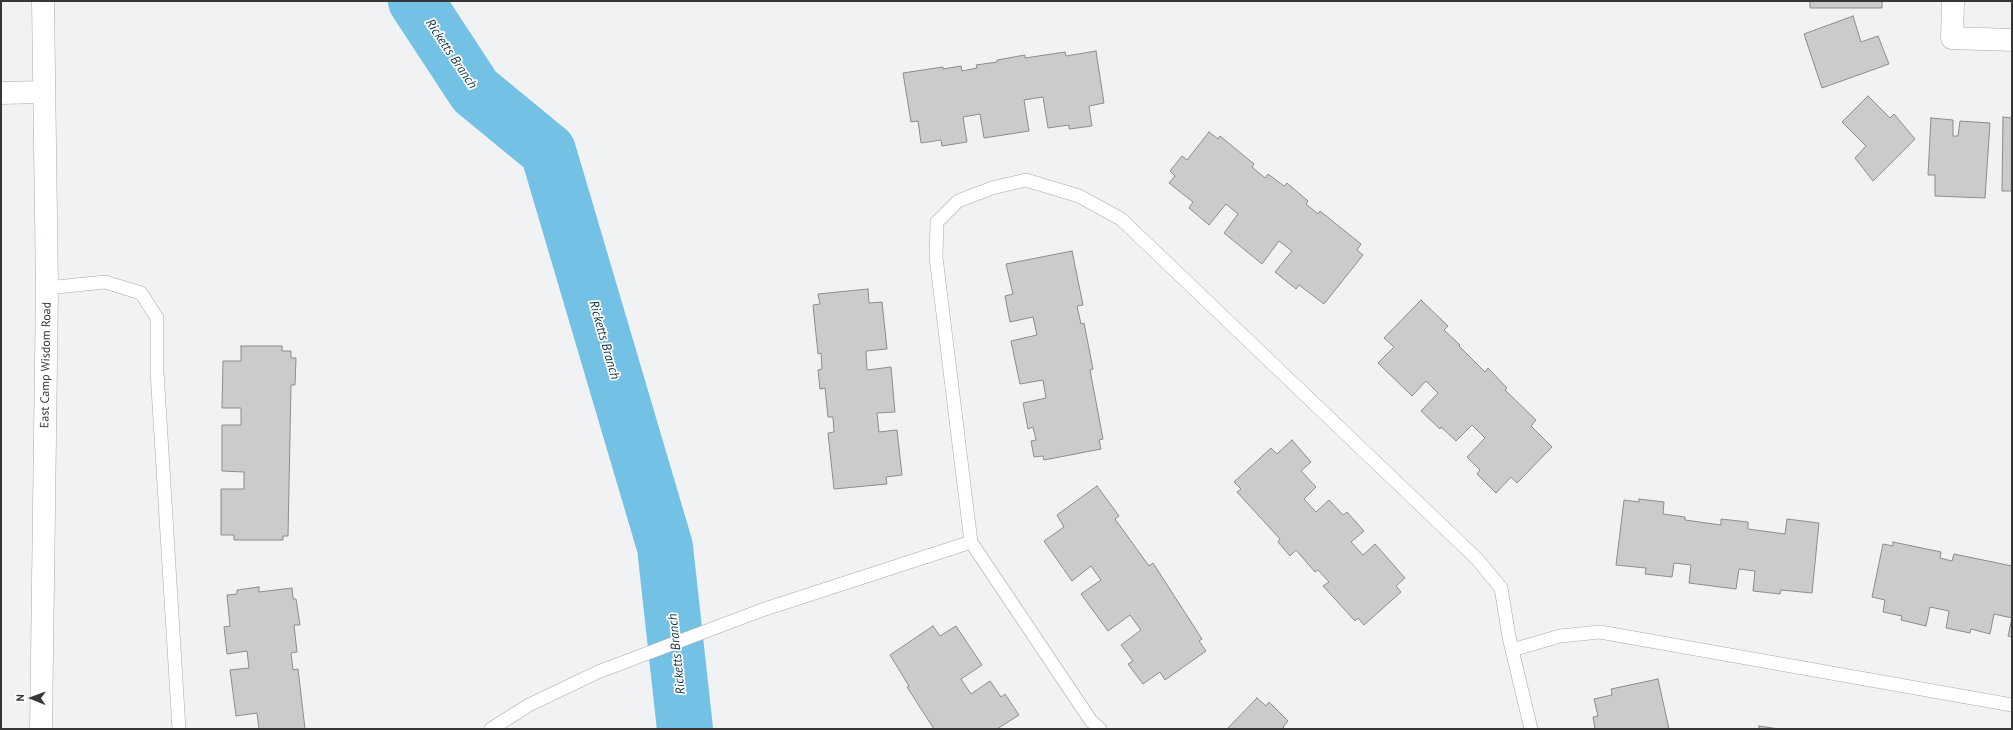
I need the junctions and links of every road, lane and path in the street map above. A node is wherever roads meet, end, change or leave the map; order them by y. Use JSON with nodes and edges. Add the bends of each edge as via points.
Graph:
{"nodes":[{"id":1,"x":43,"y":1,"type":"edge"},
{"id":2,"x":1953,"y":1,"type":"edge"},
{"id":3,"x":2012,"y":40,"type":"edge"},
{"id":4,"x":43,"y":92,"type":"junction"},
{"id":5,"x":1,"y":93,"type":"edge"},
{"id":6,"x":47,"y":288,"type":"junction"},
{"id":7,"x":971,"y":542,"type":"junction"},
{"id":8,"x":1512,"y":650,"type":"junction"},
{"id":9,"x":2012,"y":705,"type":"edge"},
{"id":10,"x":41,"y":729,"type":"edge"},
{"id":11,"x":179,"y":729,"type":"edge"},
{"id":12,"x":491,"y":729,"type":"edge"},
{"id":13,"x":1100,"y":729,"type":"edge"},
{"id":14,"x":1531,"y":729,"type":"edge"}],
"edges":[{"from":1,"to":4,"type":"main road","name":"East Camp Wisdom Road"},
{"from":2,"to":3,"type":"main road","via":[[1952,38]]},
{"from":4,"to":5,"type":"main road"},
{"from":4,"to":6,"type":"main road","name":"East Camp Wisdom Road"},
{"from":6,"to":10,"type":"main road","name":"East Camp Wisdom Road"},
{"from":6,"to":11,"type":"lane","via":[[105,282],[141,293],[157,318],[157,371]]},
{"from":7,"to":8,"type":"lane","via":[[936,257],[937,222],[958,201],[992,188],[1026,180],[1079,196],[1121,219],[1477,559],[1501,588]]},
{"from":7,"to":12,"type":"lane","via":[[762,610],[598,672],[529,705]]},
{"from":7,"to":13,"type":"lane","via":[[1091,721]]},
{"from":8,"to":9,"type":"lane","via":[[1560,636],[1600,632]]},
{"from":8,"to":14,"type":"lane"}]}
